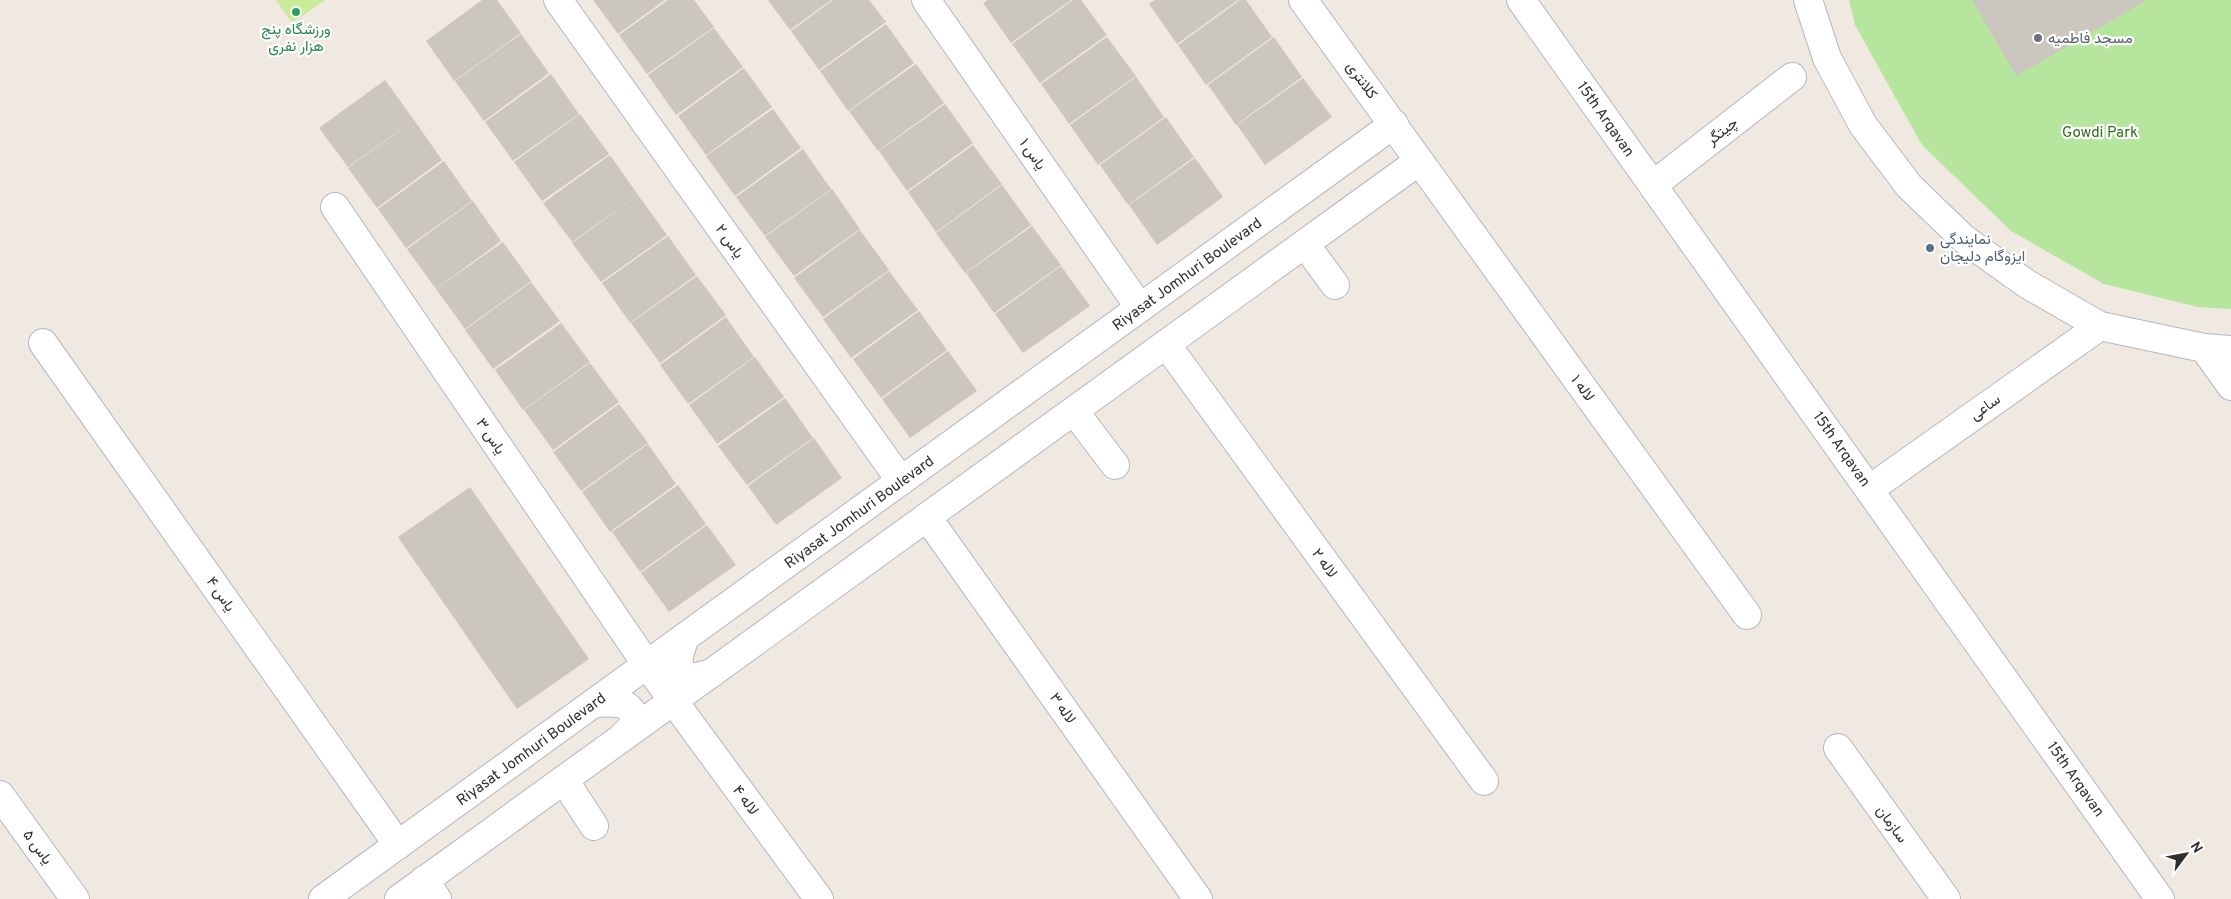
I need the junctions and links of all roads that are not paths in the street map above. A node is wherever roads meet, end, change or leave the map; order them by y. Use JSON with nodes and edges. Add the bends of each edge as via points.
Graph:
{"nodes":[{"id":1,"x":558,"y":0,"type":"edge"},
{"id":2,"x":926,"y":0,"type":"edge"},
{"id":3,"x":1303,"y":0,"type":"edge"},
{"id":4,"x":1521,"y":0,"type":"edge"},
{"id":5,"x":1808,"y":0,"type":"edge"},
{"id":6,"x":1792,"y":77,"type":"dead end"},
{"id":7,"x":1394,"y":124,"type":"junction"},
{"id":8,"x":1419,"y":161,"type":"junction"},
{"id":9,"x":1653,"y":185,"type":"junction"},
{"id":10,"x":335,"y":207,"type":"dead end"},
{"id":11,"x":1305,"y":244,"type":"junction"},
{"id":12,"x":1335,"y":285,"type":"dead end"},
{"id":13,"x":1140,"y":308,"type":"junction"},
{"id":14,"x":2100,"y":326,"type":"junction"},
{"id":15,"x":43,"y":343,"type":"dead end"},
{"id":16,"x":1166,"y":344,"type":"junction"},
{"id":17,"x":2204,"y":348,"type":"junction"},
{"id":18,"x":2231,"y":350,"type":"edge"},
{"id":19,"x":2231,"y":386,"type":"edge"},
{"id":20,"x":1074,"y":411,"type":"junction"},
{"id":21,"x":1115,"y":465,"type":"dead end"},
{"id":22,"x":901,"y":481,"type":"junction"},
{"id":23,"x":1870,"y":489,"type":"junction"},
{"id":24,"x":926,"y":517,"type":"junction"},
{"id":25,"x":1747,"y":615,"type":"dead end"},
{"id":26,"x":685,"y":637,"type":"junction"},
{"id":27,"x":647,"y":665,"type":"junction"},
{"id":28,"x":712,"y":673,"type":"junction"},
{"id":29,"x":674,"y":700,"type":"junction"},
{"id":30,"x":594,"y":703,"type":"junction"},
{"id":31,"x":618,"y":741,"type":"junction"},
{"id":32,"x":1838,"y":748,"type":"dead end"},
{"id":33,"x":564,"y":780,"type":"junction"},
{"id":34,"x":1484,"y":781,"type":"dead end"},
{"id":35,"x":0,"y":795,"type":"edge"},
{"id":36,"x":594,"y":826,"type":"dead end"},
{"id":37,"x":398,"y":845,"type":"junction"},
{"id":38,"x":431,"y":890,"type":"edge"},
{"id":39,"x":75,"y":899,"type":"edge"},
{"id":40,"x":323,"y":899,"type":"edge"},
{"id":41,"x":399,"y":899,"type":"edge"},
{"id":42,"x":819,"y":899,"type":"edge"},
{"id":43,"x":1198,"y":899,"type":"edge"},
{"id":44,"x":1946,"y":899,"type":"edge"},
{"id":45,"x":2160,"y":899,"type":"edge"}],
"edges":[{"from":1,"to":22,"type":"street","name":"یاس ۲"},
{"from":2,"to":13,"type":"street","name":"یاس ۱"},
{"from":3,"to":7,"type":"street","name":"کلانتری"},
{"from":4,"to":9,"type":"street","name":"15th Arqavan"},
{"from":5,"to":14,"type":"street","via":[[1827,58],[1861,121],[1909,186],[1964,239],[2027,284]]},
{"from":6,"to":9,"type":"street","name":"چیتگر"},
{"from":7,"to":8,"type":"street","name":"کلانتری"},
{"from":7,"to":13,"type":"street","name":"Riyasat Jomhuri Boulevard","via":[[1274,204]]},
{"from":8,"to":11,"type":"street"},
{"from":8,"to":25,"type":"street","name":"لاله ۱"},
{"from":9,"to":23,"type":"street","name":"15th Arqavan"},
{"from":10,"to":27,"type":"street","name":"یاس ۳"},
{"from":11,"to":12,"type":"street"},
{"from":11,"to":16,"type":"street"},
{"from":13,"to":22,"type":"street","name":"Riyasat Jomhuri Boulevard"},
{"from":14,"to":17,"type":"street"},
{"from":14,"to":23,"type":"street","name":"ساعی"},
{"from":15,"to":37,"type":"street","name":"یاس ۴"},
{"from":16,"to":20,"type":"street"},
{"from":16,"to":34,"type":"street","name":"لاله ۲"},
{"from":17,"to":18,"type":"street"},
{"from":17,"to":19,"type":"street"},
{"from":20,"to":21,"type":"street"},
{"from":20,"to":24,"type":"street"},
{"from":22,"to":26,"type":"street","name":"Riyasat Jomhuri Boulevard"},
{"from":23,"to":45,"type":"street","name":"15th Arqavan"},
{"from":24,"to":28,"type":"street"},
{"from":24,"to":43,"type":"street","name":"لاله ۳"},
{"from":26,"to":27,"type":"street","name":"Riyasat Jomhuri Boulevard"},
{"from":26,"to":28,"type":"street","via":[[678,658],[679,670],[688,679]]},
{"from":27,"to":29,"type":"street","name":"یاس ۳"},
{"from":27,"to":30,"type":"street","name":"Riyasat Jomhuri Boulevard"},
{"from":28,"to":29,"type":"street"},
{"from":29,"to":31,"type":"street"},
{"from":29,"to":42,"type":"street","name":"لاله ۴"},
{"from":30,"to":31,"type":"street","via":[[617,702],[630,708],[635,724]]},
{"from":30,"to":37,"type":"street","name":"Riyasat Jomhuri Boulevard"},
{"from":31,"to":33,"type":"street"},
{"from":32,"to":44,"type":"street","name":"سازمان"},
{"from":33,"to":36,"type":"street"},
{"from":33,"to":38,"type":"street"},
{"from":35,"to":39,"type":"street","name":"یاس ۵"},
{"from":37,"to":40,"type":"street","name":"Riyasat Jomhuri Boulevard"},
{"from":38,"to":41,"type":"street"}]}
